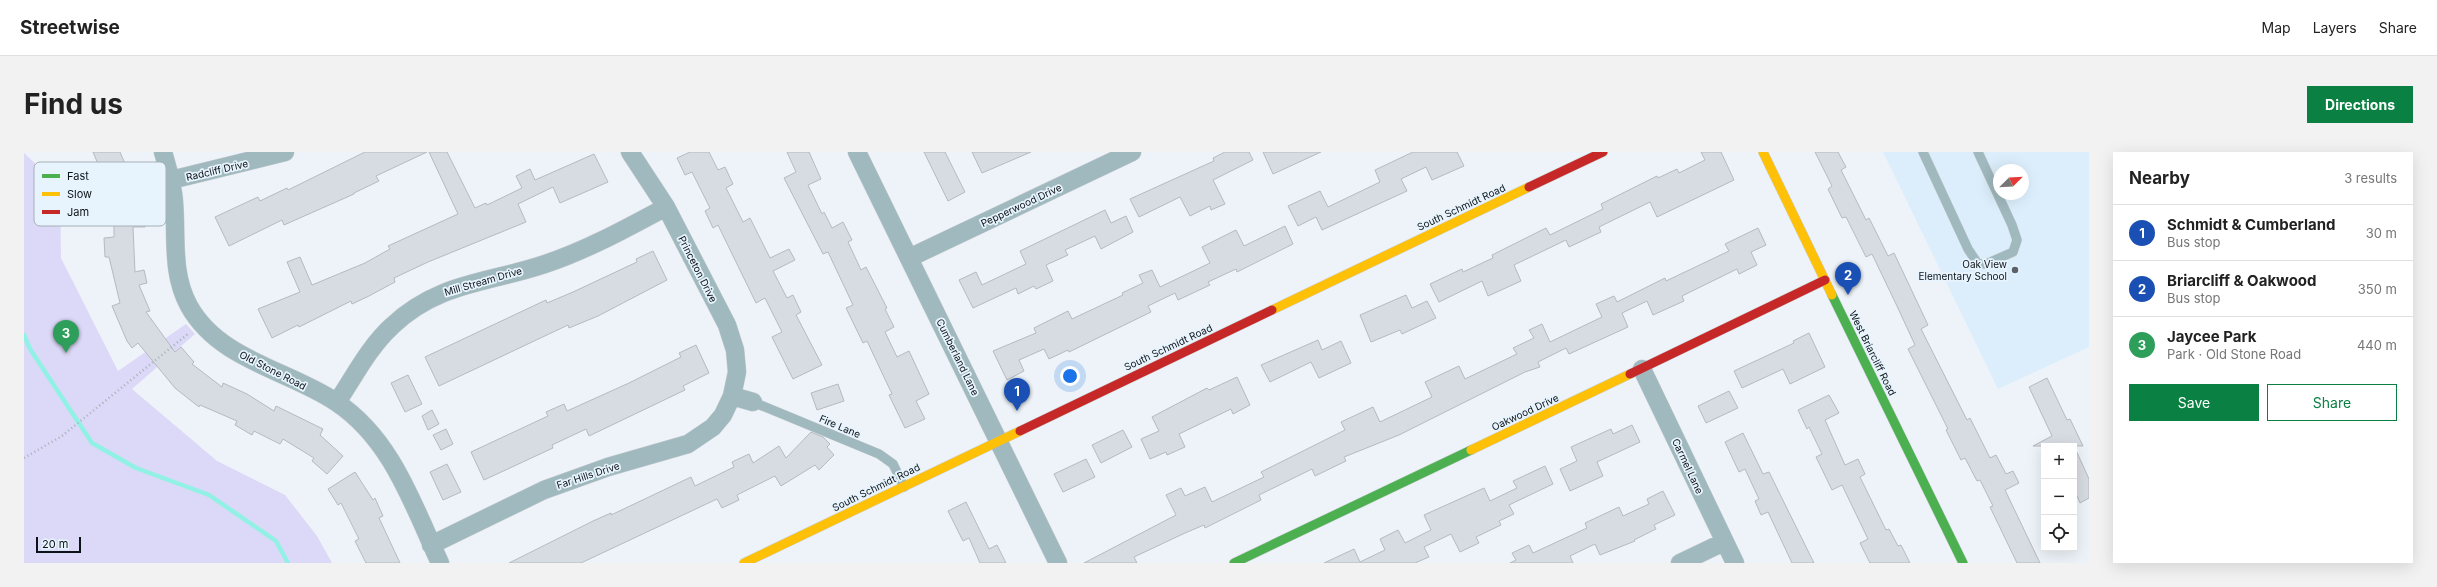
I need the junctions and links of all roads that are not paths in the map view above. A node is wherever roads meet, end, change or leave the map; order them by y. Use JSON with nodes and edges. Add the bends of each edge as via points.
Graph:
{"nodes":[{"id":1,"x":163,"y":152,"type":"edge"},
{"id":2,"x":285,"y":152,"type":"edge"},
{"id":3,"x":630,"y":152,"type":"edge"},
{"id":4,"x":857,"y":152,"type":"edge"},
{"id":5,"x":1132,"y":152,"type":"edge"},
{"id":6,"x":1602,"y":152,"type":"edge"},
{"id":7,"x":1764,"y":152,"type":"edge"},
{"id":8,"x":1923,"y":152,"type":"edge"},
{"id":9,"x":1978,"y":152,"type":"edge"},
{"id":10,"x":166,"y":162,"type":"edge"},
{"id":11,"x":166,"y":162,"type":"edge"},
{"id":12,"x":171,"y":180,"type":"junction"},
{"id":13,"x":666,"y":207,"type":"junction"},
{"id":14,"x":909,"y":258,"type":"junction"},
{"id":15,"x":1825,"y":280,"type":"junction"},
{"id":16,"x":1642,"y":369,"type":"junction"},
{"id":17,"x":732,"y":396,"type":"junction"},
{"id":18,"x":336,"y":402,"type":"junction"},
{"id":19,"x":753,"y":402,"type":"joint"},
{"id":20,"x":999,"y":440,"type":"junction"},
{"id":21,"x":904,"y":487,"type":"junction"},
{"id":22,"x":1724,"y":542,"type":"junction"},
{"id":23,"x":432,"y":545,"type":"junction"},
{"id":24,"x":440,"y":563,"type":"edge"},
{"id":25,"x":744,"y":563,"type":"edge"},
{"id":26,"x":1058,"y":563,"type":"edge"},
{"id":27,"x":1234,"y":563,"type":"edge"},
{"id":28,"x":1680,"y":563,"type":"edge"},
{"id":29,"x":1735,"y":563,"type":"edge"},
{"id":30,"x":1963,"y":563,"type":"edge"}],
"edges":[{"from":1,"to":11,"type":"street","name":"Old Stone Road"},
{"from":2,"to":12,"type":"street","name":"Radcliff Drive"},
{"from":3,"to":13,"type":"street","name":"Princeton Drive"},
{"from":4,"to":14,"type":"street","name":"Cumberland Lane"},
{"from":5,"to":14,"type":"street","name":"Pepperwood Drive"},
{"from":6,"to":20,"type":"street","name":"South Schmidt Road"},
{"from":7,"to":15,"type":"street","name":"West Briarcliff Road"},
{"from":8,"to":9,"type":"lane","via":[[1968,249],[1978,264],[1986,264],[2013,252],[2017,240]]},
{"from":10,"to":12,"type":"street","name":"Old Stone Road"},
{"from":12,"to":18,"type":"street","name":"Old Stone Road","via":[[176,269],[181,290],[200,324],[235,351]]},
{"from":13,"to":17,"type":"street","name":"Princeton Drive","via":[[727,326],[735,350],[737,372]]},
{"from":13,"to":18,"type":"street","name":"Mill Stream Drive","via":[[573,254],[544,265],[445,290],[392,325],[377,342]]},
{"from":14,"to":20,"type":"street","name":"Cumberland Lane"},
{"from":15,"to":16,"type":"street","name":"Oakwood Drive"},
{"from":15,"to":30,"type":"street","name":"West Briarcliff Road"},
{"from":16,"to":22,"type":"street","name":"Carmel Lane"},
{"from":16,"to":27,"type":"street","name":"Oakwood Drive"},
{"from":17,"to":19,"type":"street"},
{"from":17,"to":23,"type":"street","name":"Far Hills Drive","via":[[723,415],[713,427],[688,444],[589,473],[544,490]]},
{"from":18,"to":23,"type":"street","name":"Old Stone Road","via":[[368,429],[389,456]]},
{"from":19,"to":21,"type":"lane","name":"Fire Lane","via":[[878,454],[893,464]]},
{"from":20,"to":21,"type":"street","name":"South Schmidt Road"},
{"from":20,"to":26,"type":"street","name":"Cumberland Lane"},
{"from":21,"to":25,"type":"street","name":"South Schmidt Road"},
{"from":22,"to":28,"type":"street"},
{"from":22,"to":29,"type":"street","name":"Carmel Lane"},
{"from":23,"to":24,"type":"street","name":"Old Stone Road"}]}
